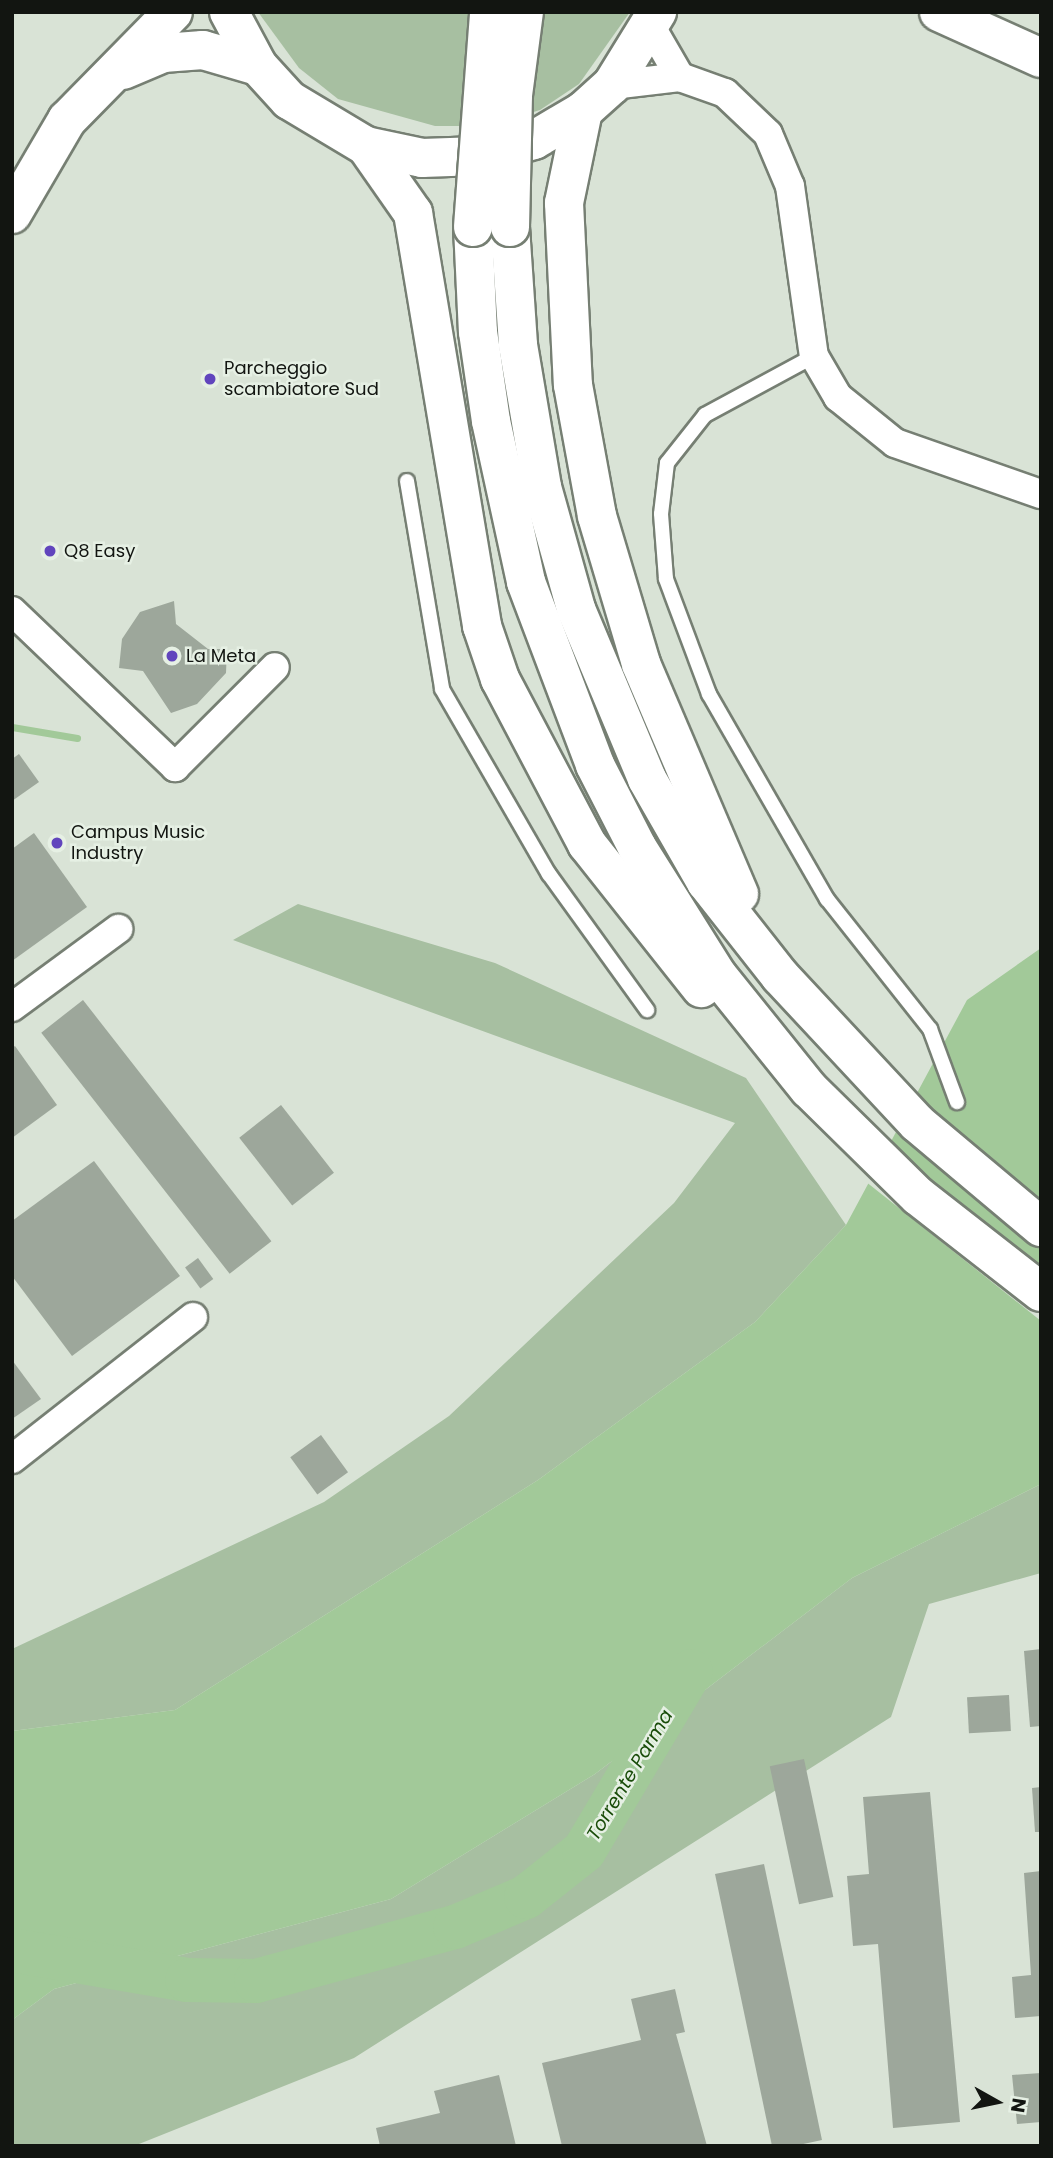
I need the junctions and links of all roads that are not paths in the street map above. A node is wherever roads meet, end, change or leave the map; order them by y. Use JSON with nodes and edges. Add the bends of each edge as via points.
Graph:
{"nodes":[{"id":1,"x":173,"y":12,"type":"edge"},
{"id":2,"x":229,"y":12,"type":"edge"},
{"id":3,"x":489,"y":12,"type":"edge"},
{"id":4,"x":524,"y":12,"type":"edge"},
{"id":5,"x":939,"y":12,"type":"edge"},
{"id":6,"x":654,"y":20,"type":"edge"},
{"id":7,"x":1041,"y":58,"type":"edge"},
{"id":8,"x":258,"y":66,"type":"junction"},
{"id":9,"x":115,"y":73,"type":"junction"},
{"id":10,"x":680,"y":77,"type":"junction"},
{"id":11,"x":612,"y":85,"type":"junction"},
{"id":12,"x":583,"y":111,"type":"junction"},
{"id":13,"x":366,"y":145,"type":"junction"},
{"id":14,"x":12,"y":214,"type":"edge"},
{"id":15,"x":491,"y":227,"type":"junction"},
{"id":16,"x":814,"y":356,"type":"junction"},
{"id":17,"x":407,"y":481,"type":"dead end"},
{"id":18,"x":1041,"y":494,"type":"edge"},
{"id":19,"x":12,"y":611,"type":"edge"},
{"id":20,"x":23,"y":627,"type":"edge"},
{"id":21,"x":275,"y":667,"type":"dead end"},
{"id":22,"x":118,"y":929,"type":"dead end"},
{"id":23,"x":12,"y":1007,"type":"edge"},
{"id":24,"x":647,"y":1010,"type":"dead end"},
{"id":25,"x":860,"y":1065,"type":"junction"},
{"id":26,"x":809,"y":1088,"type":"junction"},
{"id":27,"x":957,"y":1102,"type":"dead end"},
{"id":28,"x":1041,"y":1227,"type":"edge"},
{"id":29,"x":1041,"y":1292,"type":"edge"},
{"id":30,"x":193,"y":1317,"type":"dead end"},
{"id":31,"x":12,"y":1459,"type":"edge"}],
"edges":[{"from":1,"to":9,"type":"main road"},
{"from":2,"to":8,"type":"main road"},
{"from":3,"to":15,"type":"main road","bridge":true},
{"from":4,"to":15,"type":"main road","bridge":true},
{"from":5,"to":7,"type":"main road"},
{"from":6,"to":10,"type":"street"},
{"from":6,"to":11,"type":"main road"},
{"from":8,"to":9,"type":"main road","via":[[203,50],[163,53]]},
{"from":8,"to":13,"type":"main road","via":[[316,120]]},
{"from":9,"to":14,"type":"main road","via":[[66,120]]},
{"from":10,"to":11,"type":"street"},
{"from":10,"to":16,"type":"street","via":[[725,93],[768,134],[790,186]]},
{"from":11,"to":12,"type":"main road"},
{"from":12,"to":13,"type":"main road","via":[[534,140],[479,156],[422,158]]},
{"from":12,"to":25,"type":"main road","via":[[564,204],[573,386],[597,516],[641,664],[733,885]]},
{"from":13,"to":26,"type":"main road","via":[[413,213],[479,614],[500,679],[545,774],[642,921],[767,1063]]},
{"from":15,"to":25,"type":"main road","via":[[527,412],[581,622],[648,779],[706,882]]},
{"from":15,"to":26,"type":"main road","via":[[478,332],[496,448],[526,582],[558,676],[595,765],[680,919]]},
{"from":16,"to":18,"type":"street","via":[[838,397],[895,443]]},
{"from":16,"to":27,"type":"lane","via":[[705,415],[667,463],[661,514],[666,579],[709,694],[827,898],[930,1029]]},
{"from":17,"to":24,"type":"lane","via":[[442,689],[549,874]]},
{"from":19,"to":20,"type":"street"},
{"from":20,"to":21,"type":"street","via":[[175,767]]},
{"from":22,"to":23,"type":"street"},
{"from":25,"to":28,"type":"main road","via":[[891,1098]]},
{"from":26,"to":29,"type":"main road","via":[[853,1136],[938,1212]]},
{"from":30,"to":31,"type":"street"}]}
